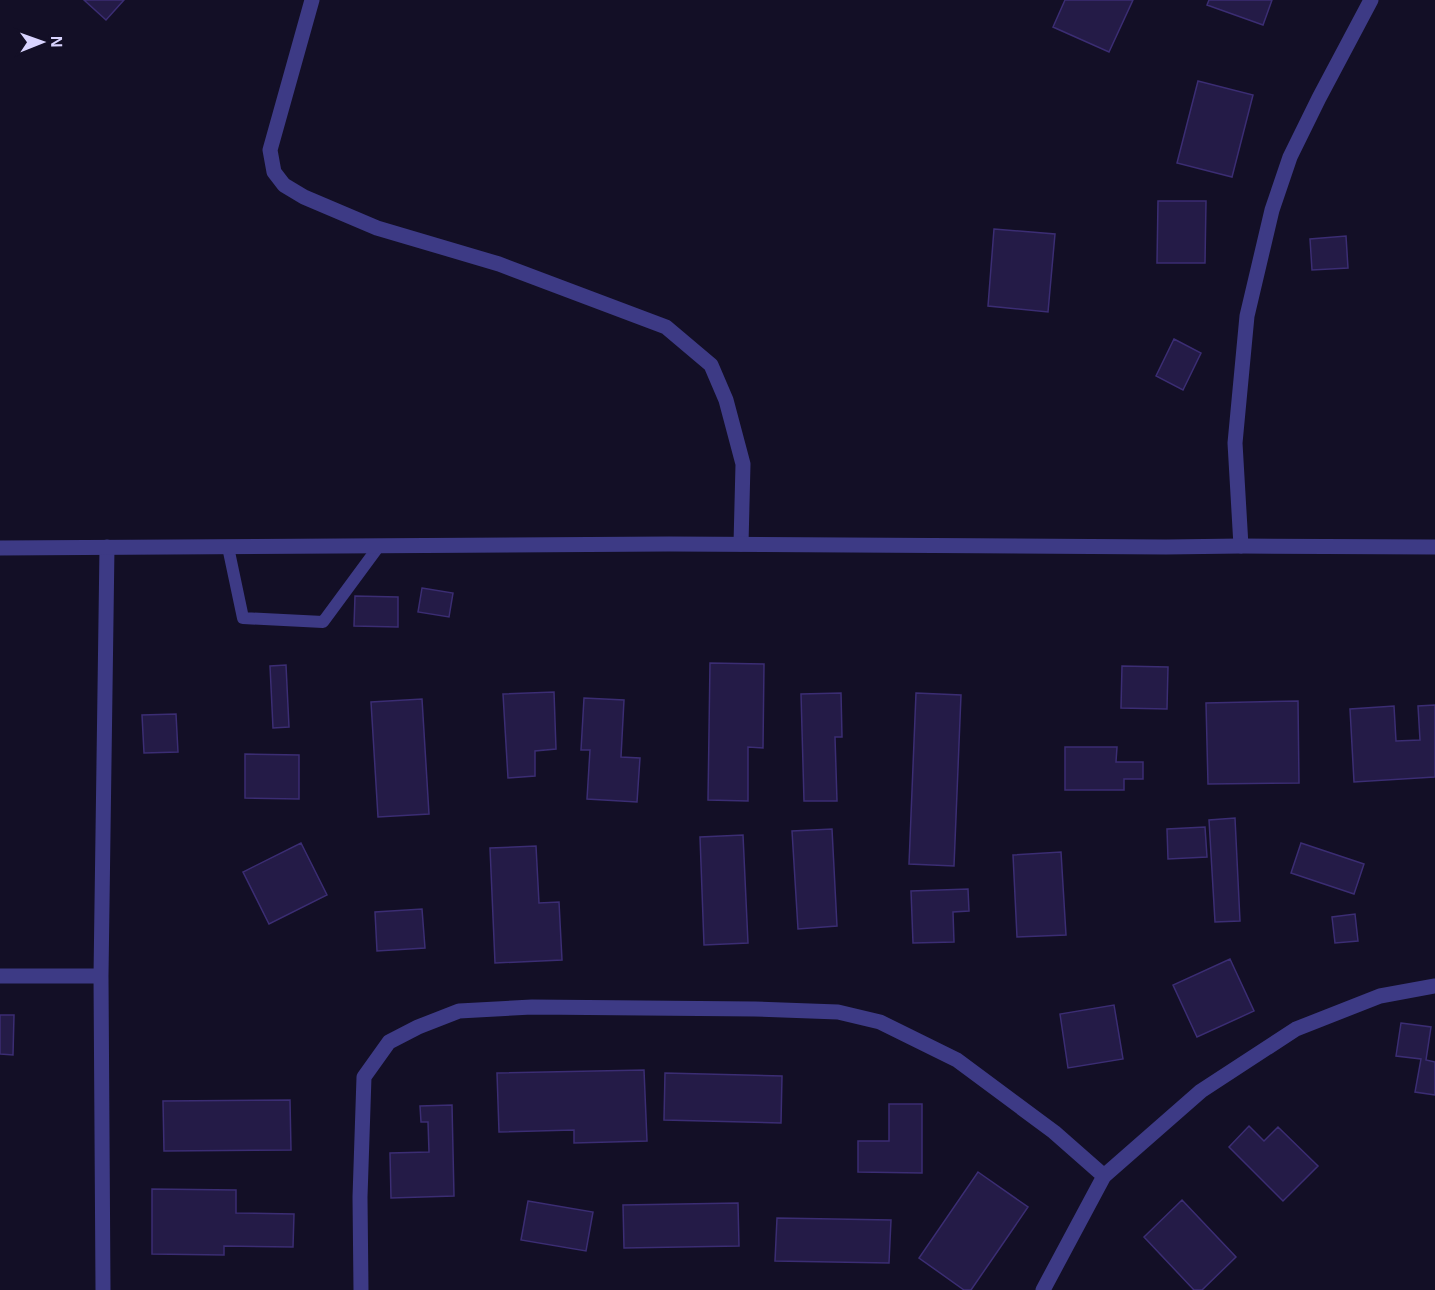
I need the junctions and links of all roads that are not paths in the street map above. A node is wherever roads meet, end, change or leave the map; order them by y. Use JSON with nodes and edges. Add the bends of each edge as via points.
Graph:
{"nodes":[{"id":1,"x":312,"y":0,"type":"edge"},
{"id":2,"x":1371,"y":0,"type":"edge"},
{"id":3,"x":741,"y":544,"type":"junction"},
{"id":4,"x":379,"y":546,"type":"junction"},
{"id":5,"x":1241,"y":546,"type":"junction"},
{"id":6,"x":107,"y":547,"type":"junction"},
{"id":7,"x":228,"y":547,"type":"junction"},
{"id":8,"x":1435,"y":547,"type":"edge"},
{"id":9,"x":0,"y":548,"type":"edge"},
{"id":10,"x":0,"y":976,"type":"edge"},
{"id":11,"x":101,"y":976,"type":"junction"},
{"id":12,"x":1435,"y":986,"type":"edge"},
{"id":13,"x":1104,"y":1176,"type":"junction"},
{"id":14,"x":103,"y":1290,"type":"edge"},
{"id":15,"x":361,"y":1290,"type":"edge"},
{"id":16,"x":1043,"y":1290,"type":"edge"}],
"edges":[{"from":1,"to":3,"type":"street","via":[[270,150],[274,172],[284,185],[377,228],[499,264],[666,327],[711,365],[726,400],[743,464]]},
{"from":2,"to":5,"type":"street","via":[[1290,157],[1272,210],[1247,316],[1235,443]]},
{"from":3,"to":4,"type":"street"},
{"from":3,"to":5,"type":"street"},
{"from":4,"to":7,"type":"street"},
{"from":4,"to":7,"type":"lane","via":[[323,622],[243,618]]},
{"from":5,"to":8,"type":"street"},
{"from":6,"to":7,"type":"street"},
{"from":6,"to":9,"type":"street"},
{"from":6,"to":11,"type":"street"},
{"from":10,"to":11,"type":"street"},
{"from":11,"to":14,"type":"street"},
{"from":12,"to":13,"type":"street","via":[[1380,996],[1296,1029],[1201,1091]]},
{"from":13,"to":15,"type":"street","via":[[1054,1132],[957,1060],[880,1022],[838,1012],[755,1009],[532,1007],[459,1011],[389,1042],[364,1077]]},
{"from":13,"to":16,"type":"street"}]}
